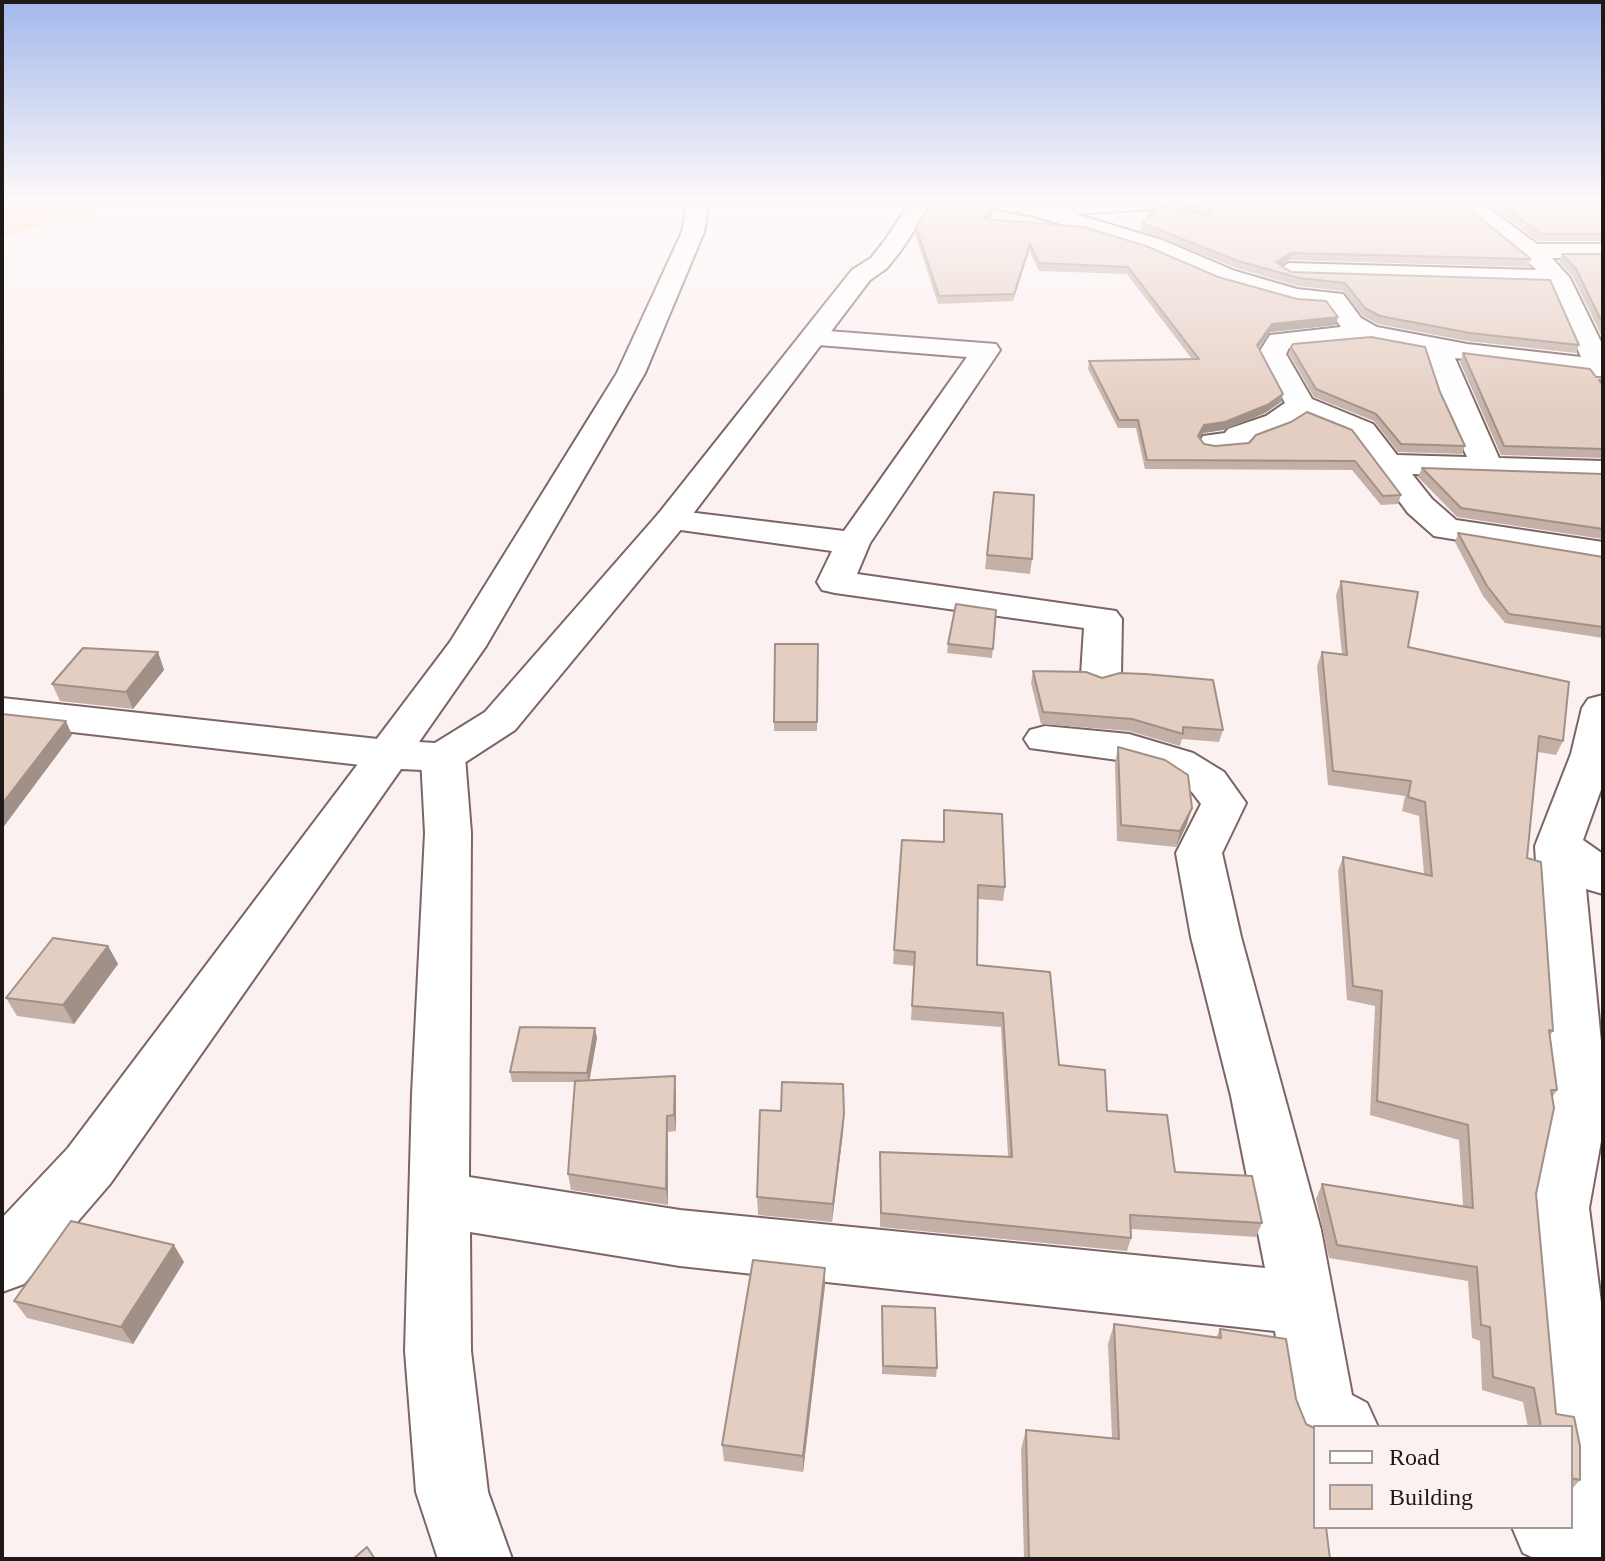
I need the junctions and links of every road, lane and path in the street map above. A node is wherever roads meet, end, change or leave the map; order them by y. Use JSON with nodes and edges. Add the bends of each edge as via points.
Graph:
{"nodes":[{"id":1,"x":675,"y":273,"type":"edge"},
{"id":2,"x":864,"y":273,"type":"edge"},
{"id":3,"x":1218,"y":273,"type":"edge"},
{"id":4,"x":1402,"y":273,"type":"edge"},
{"id":5,"x":1553,"y":273,"type":"edge"},
{"id":6,"x":1558,"y":278,"type":"junction"},
{"id":7,"x":1369,"y":333,"type":"junction"},
{"id":8,"x":815,"y":338,"type":"junction"},
{"id":9,"x":1437,"y":346,"type":"junction"},
{"id":10,"x":1601,"y":372,"type":"edge"},
{"id":11,"x":1301,"y":405,"type":"junction"},
{"id":12,"x":1214,"y":443,"type":"edge"},
{"id":13,"x":1388,"y":464,"type":"junction"},
{"id":14,"x":1487,"y":466,"type":"junction"},
{"id":15,"x":1603,"y":471,"type":"edge"},
{"id":16,"x":671,"y":520,"type":"junction"},
{"id":17,"x":853,"y":543,"type":"junction"},
{"id":18,"x":1603,"y":553,"type":"edge"},
{"id":19,"x":1101,"y":675,"type":"edge"},
{"id":20,"x":1603,"y":708,"type":"edge"},
{"id":21,"x":2,"y":711,"type":"edge"},
{"id":22,"x":1045,"y":739,"type":"dead end"},
{"id":23,"x":415,"y":756,"type":"junction"},
{"id":24,"x":1581,"y":861,"type":"edge"},
{"id":25,"x":440,"y":1200,"type":"junction"},
{"id":26,"x":2,"y":1263,"type":"edge"},
{"id":27,"x":1305,"y":1303,"type":"junction"},
{"id":28,"x":1339,"y":1425,"type":"edge"},
{"id":29,"x":1573,"y":1425,"type":"edge"},
{"id":30,"x":1573,"y":1433,"type":"edge"},
{"id":31,"x":1580,"y":1545,"type":"edge"},
{"id":32,"x":475,"y":1559,"type":"edge"}],
"edges":[{"from":1,"to":23,"type":"street","via":[[631,373],[467,646]]},
{"from":2,"to":8,"type":"street"},
{"from":3,"to":7,"type":"street","via":[[1296,296],[1334,299],[1352,324]]},
{"from":4,"to":6,"type":"street"},
{"from":5,"to":6,"type":"street"},
{"from":6,"to":10,"type":"street"},
{"from":7,"to":9,"type":"street"},
{"from":7,"to":11,"type":"street","via":[[1280,341],[1272,354]]},
{"from":8,"to":16,"type":"street"},
{"from":8,"to":17,"type":"street","via":[[986,350]]},
{"from":9,"to":10,"type":"street"},
{"from":9,"to":14,"type":"street"},
{"from":11,"to":12,"type":"street","via":[[1277,422],[1239,435],[1236,442]]},
{"from":11,"to":13,"type":"street","via":[[1362,430]]},
{"from":13,"to":14,"type":"street"},
{"from":13,"to":18,"type":"street","via":[[1420,506],[1446,529]]},
{"from":14,"to":15,"type":"street"},
{"from":16,"to":17,"type":"street"},
{"from":16,"to":23,"type":"street","via":[[500,721]]},
{"from":17,"to":19,"type":"street","via":[[835,582],[1103,619]]},
{"from":20,"to":24,"type":"street","via":[[1592,754]]},
{"from":21,"to":23,"type":"street"},
{"from":22,"to":27,"type":"street","via":[[1129,748],[1178,763],[1208,782],[1224,803],[1199,853]]},
{"from":23,"to":25,"type":"street","via":[[448,833]]},
{"from":23,"to":26,"type":"street","via":[[89,1166]]},
{"from":24,"to":29,"type":"street","via":[[1579,1105],[1559,1208]]},
{"from":25,"to":27,"type":"street","via":[[680,1238]]},
{"from":25,"to":32,"type":"street","via":[[438,1351],[452,1492]]},
{"from":27,"to":28,"type":"street","via":[[1322,1417]]},
{"from":30,"to":31,"type":"street"}]}
